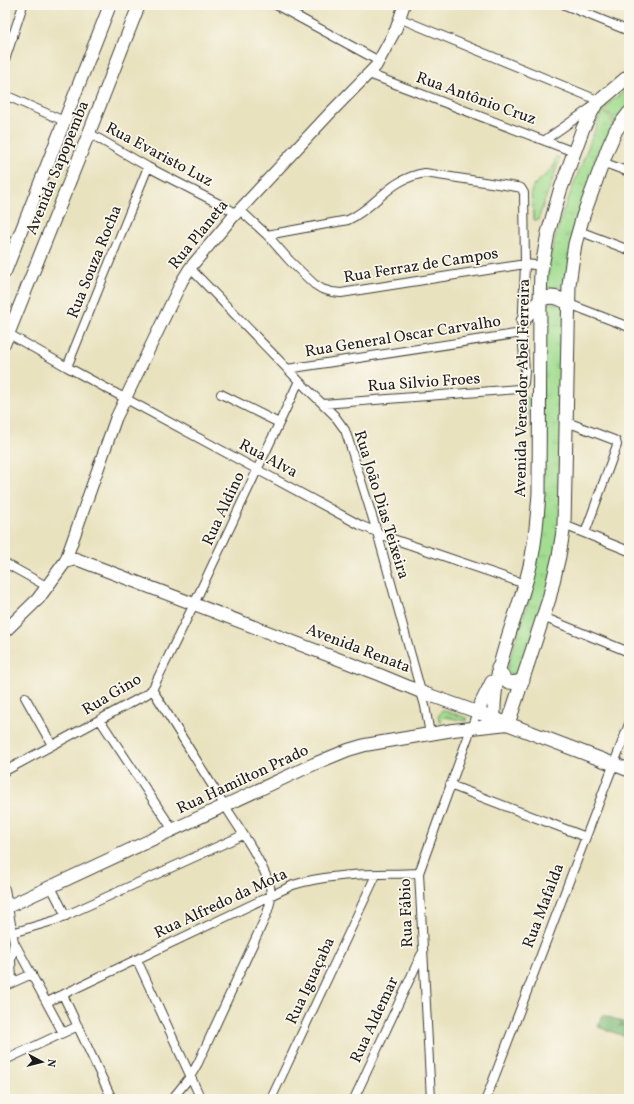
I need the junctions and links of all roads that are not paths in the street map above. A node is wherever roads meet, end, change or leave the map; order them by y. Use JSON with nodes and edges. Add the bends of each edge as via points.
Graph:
{"nodes":[{"id":1,"x":23,"y":5,"type":"edge"},
{"id":2,"x":110,"y":5,"type":"edge"},
{"id":3,"x":139,"y":5,"type":"edge"},
{"id":4,"x":276,"y":5,"type":"edge"},
{"id":5,"x":404,"y":5,"type":"edge"},
{"id":6,"x":565,"y":5,"type":"edge"},
{"id":7,"x":399,"y":18,"type":"junction"},
{"id":8,"x":629,"y":31,"type":"edge"},
{"id":9,"x":9,"y":36,"type":"edge"},
{"id":10,"x":5,"y":60,"type":"edge"},
{"id":11,"x":379,"y":61,"type":"junction"},
{"id":12,"x":368,"y":74,"type":"junction"},
{"id":13,"x":629,"y":76,"type":"edge"},
{"id":14,"x":5,"y":95,"type":"edge"},
{"id":15,"x":598,"y":103,"type":"junction"},
{"id":16,"x":629,"y":113,"type":"edge"},
{"id":17,"x":64,"y":122,"type":"junction"},
{"id":18,"x":89,"y":133,"type":"junction"},
{"id":19,"x":545,"y":140,"type":"junction"},
{"id":20,"x":574,"y":152,"type":"junction"},
{"id":21,"x":602,"y":162,"type":"junction"},
{"id":22,"x":148,"y":167,"type":"junction"},
{"id":23,"x":629,"y":172,"type":"edge"},
{"id":24,"x":238,"y":212,"type":"junction"},
{"id":25,"x":579,"y":231,"type":"junction"},
{"id":26,"x":267,"y":235,"type":"junction"},
{"id":27,"x":629,"y":250,"type":"edge"},
{"id":28,"x":525,"y":264,"type":"junction"},
{"id":29,"x":190,"y":268,"type":"junction"},
{"id":30,"x":542,"y":268,"type":"junction"},
{"id":31,"x":5,"y":272,"type":"edge"},
{"id":32,"x":540,"y":301,"type":"junction"},
{"id":33,"x":569,"y":304,"type":"junction"},
{"id":34,"x":522,"y":327,"type":"junction"},
{"id":35,"x":629,"y":327,"type":"edge"},
{"id":36,"x":7,"y":338,"type":"edge"},
{"id":37,"x":67,"y":367,"type":"junction"},
{"id":38,"x":288,"y":369,"type":"junction"},
{"id":39,"x":299,"y":381,"type":"junction"},
{"id":40,"x":221,"y":394,"type":"dead end"},
{"id":41,"x":125,"y":399,"type":"junction"},
{"id":42,"x":323,"y":404,"type":"junction"},
{"id":43,"x":567,"y":422,"type":"junction"},
{"id":44,"x":279,"y":423,"type":"junction"},
{"id":45,"x":258,"y":469,"type":"junction"},
{"id":46,"x":564,"y":524,"type":"junction"},
{"id":47,"x":377,"y":532,"type":"junction"},
{"id":48,"x":585,"y":533,"type":"junction"},
{"id":49,"x":629,"y":551,"type":"edge"},
{"id":50,"x":70,"y":561,"type":"junction"},
{"id":51,"x":5,"y":563,"type":"edge"},
{"id":52,"x":525,"y":584,"type":"junction"},
{"id":53,"x":48,"y":587,"type":"junction"},
{"id":54,"x":194,"y":604,"type":"junction"},
{"id":55,"x":543,"y":617,"type":"junction"},
{"id":56,"x":5,"y":631,"type":"edge"},
{"id":57,"x":629,"y":652,"type":"edge"},
{"id":58,"x":498,"y":668,"type":"junction"},
{"id":59,"x":523,"y":680,"type":"junction"},
{"id":60,"x":152,"y":689,"type":"junction"},
{"id":61,"x":421,"y":692,"type":"junction"},
{"id":62,"x":25,"y":697,"type":"dead end"},
{"id":63,"x":478,"y":712,"type":"junction"},
{"id":64,"x":494,"y":718,"type":"junction"},
{"id":65,"x":100,"y":720,"type":"junction"},
{"id":66,"x":508,"y":724,"type":"junction"},
{"id":67,"x":629,"y":724,"type":"edge"},
{"id":68,"x":472,"y":728,"type":"junction"},
{"id":69,"x":430,"y":734,"type":"junction"},
{"id":70,"x":52,"y":745,"type":"junction"},
{"id":71,"x":614,"y":764,"type":"junction"},
{"id":72,"x":629,"y":770,"type":"edge"},
{"id":73,"x":5,"y":771,"type":"edge"},
{"id":74,"x":450,"y":785,"type":"junction"},
{"id":75,"x":225,"y":806,"type":"junction"},
{"id":76,"x":173,"y":830,"type":"junction"},
{"id":77,"x":243,"y":835,"type":"junction"},
{"id":78,"x":586,"y":837,"type":"junction"},
{"id":79,"x":418,"y":874,"type":"junction"},
{"id":80,"x":376,"y":875,"type":"junction"},
{"id":81,"x":51,"y":887,"type":"junction"},
{"id":82,"x":5,"y":889,"type":"edge"},
{"id":83,"x":272,"y":895,"type":"junction"},
{"id":84,"x":7,"y":908,"type":"edge"},
{"id":85,"x":66,"y":916,"type":"junction"},
{"id":86,"x":12,"y":933,"type":"junction"},
{"id":87,"x":14,"y":942,"type":"junction"},
{"id":88,"x":422,"y":953,"type":"junction"},
{"id":89,"x":136,"y":960,"type":"junction"},
{"id":90,"x":32,"y":974,"type":"junction"},
{"id":91,"x":9,"y":984,"type":"edge"},
{"id":92,"x":63,"y":995,"type":"junction"},
{"id":93,"x":47,"y":1002,"type":"junction"},
{"id":94,"x":78,"y":1026,"type":"junction"},
{"id":95,"x":63,"y":1033,"type":"junction"},
{"id":96,"x":5,"y":1060,"type":"edge"},
{"id":97,"x":190,"y":1077,"type":"junction"},
{"id":98,"x":112,"y":1099,"type":"edge"},
{"id":99,"x":172,"y":1099,"type":"edge"},
{"id":100,"x":201,"y":1099,"type":"edge"},
{"id":101,"x":271,"y":1099,"type":"edge"},
{"id":102,"x":354,"y":1099,"type":"edge"},
{"id":103,"x":431,"y":1099,"type":"edge"},
{"id":104,"x":486,"y":1099,"type":"edge"}],
"edges":[{"from":1,"to":9,"type":"street"},
{"from":2,"to":17,"type":"main road","name":"Avenida Sapopemba"},
{"from":3,"to":18,"type":"main road","name":"Avenida Sapopemba"},
{"from":4,"to":11,"type":"street"},
{"from":5,"to":7,"type":"street","name":"Rua Planeta"},
{"from":6,"to":8,"type":"street"},
{"from":7,"to":11,"type":"street","name":"Rua Planeta"},
{"from":7,"to":15,"type":"street"},
{"from":9,"to":10,"type":"street"},
{"from":11,"to":12,"type":"street","name":"Rua Planeta"},
{"from":12,"to":19,"type":"street","name":"Rua Antônio Cruz"},
{"from":12,"to":24,"type":"street","name":"Rua Planeta"},
{"from":13,"to":15,"type":"main road","name":"Avenida Vereador Abel Ferreira"},
{"from":14,"to":17,"type":"street"},
{"from":15,"to":19,"type":"street"},
{"from":15,"to":20,"type":"main road","name":"Avenida Vereador Abel Ferreira","via":[[583,128]]},
{"from":16,"to":21,"type":"main road","via":[[616,130]]},
{"from":17,"to":31,"type":"main road","name":"Avenida Sapopemba"},
{"from":18,"to":22,"type":"street","name":"Rua Evaristo Luz"},
{"from":18,"to":36,"type":"main road","name":"Avenida Sapopemba"},
{"from":19,"to":20,"type":"street","name":"Rua Antônio Cruz"},
{"from":20,"to":30,"type":"main road","name":"Avenida Vereador Abel Ferreira","via":[[548,233]]},
{"from":21,"to":23,"type":"street"},
{"from":21,"to":25,"type":"main road"},
{"from":22,"to":24,"type":"street","name":"Rua Evaristo Luz"},
{"from":22,"to":37,"type":"street","name":"Rua Souza Rocha"},
{"from":24,"to":26,"type":"street","name":"Rua Ferraz de Campos"},
{"from":24,"to":29,"type":"street","name":"Rua Planeta"},
{"from":25,"to":27,"type":"street"},
{"from":25,"to":33,"type":"main road","via":[[572,263]]},
{"from":26,"to":28,"type":"street","name":"Rua Ferraz de Campos","via":[[314,284],[332,292],[341,293]]},
{"from":26,"to":28,"type":"street","via":[[348,220],[358,215],[399,181],[425,172],[521,188],[524,193]]},
{"from":28,"to":30,"type":"street","name":"Rua Ferraz de Campos"},
{"from":28,"to":34,"type":"street"},
{"from":29,"to":38,"type":"street","name":"Rua João Dias Teixeira"},
{"from":29,"to":41,"type":"street","name":"Rua Planeta"},
{"from":30,"to":32,"type":"main road","name":"Avenida Vereador Abel Ferreira"},
{"from":32,"to":33,"type":"main road","via":[[549,296],[556,296]]},
{"from":32,"to":34,"type":"main road"},
{"from":32,"to":52,"type":"main road","name":"Avenida Vereador Abel Ferreira","via":[[539,493],[533,550]]},
{"from":33,"to":35,"type":"street"},
{"from":33,"to":43,"type":"main road"},
{"from":34,"to":38,"type":"street","name":"Rua General Oscar Carvalho"},
{"from":34,"to":42,"type":"street","name":"Rua Silvio Froes","via":[[525,371],[524,383],[518,389]]},
{"from":36,"to":37,"type":"street","name":"Rua Alva"},
{"from":37,"to":41,"type":"street","name":"Rua Alva"},
{"from":38,"to":39,"type":"street","name":"Rua João Dias Teixeira"},
{"from":39,"to":42,"type":"street","name":"Rua João Dias Teixeira"},
{"from":39,"to":44,"type":"street","name":"Rua Aldino"},
{"from":40,"to":44,"type":"street"},
{"from":41,"to":45,"type":"street","name":"Rua Alva"},
{"from":41,"to":50,"type":"street","name":"Rua Planeta","via":[[77,528],[71,546]]},
{"from":42,"to":47,"type":"street","name":"Rua João Dias Teixeira","via":[[345,430]]},
{"from":43,"to":46,"type":"main road"},
{"from":43,"to":48,"type":"street","via":[[617,443]]},
{"from":44,"to":45,"type":"street","name":"Rua Aldino"},
{"from":45,"to":47,"type":"street","name":"Rua Alva"},
{"from":45,"to":54,"type":"street","name":"Rua Aldino"},
{"from":46,"to":48,"type":"street"},
{"from":46,"to":55,"type":"main road","via":[[556,572]]},
{"from":47,"to":52,"type":"street","name":"Rua Alva"},
{"from":47,"to":61,"type":"street","name":"Rua João Dias Teixeira"},
{"from":48,"to":49,"type":"street"},
{"from":50,"to":53,"type":"main road","name":"Rua Planeta"},
{"from":50,"to":54,"type":"main road","name":"Avenida Renata"},
{"from":51,"to":53,"type":"street"},
{"from":52,"to":58,"type":"main road","name":"Avenida Vereador Abel Ferreira"},
{"from":53,"to":56,"type":"main road","name":"Rua Planeta"},
{"from":54,"to":60,"type":"street","name":"Rua Gino"},
{"from":54,"to":61,"type":"main road","name":"Avenida Renata"},
{"from":55,"to":57,"type":"street"},
{"from":55,"to":59,"type":"main road"},
{"from":58,"to":59,"type":"main road","via":[[507,681]]},
{"from":58,"to":63,"type":"main road"},
{"from":58,"to":64,"type":"main road","name":"Avenida Vereador Abel Ferreira"},
{"from":59,"to":66,"type":"main road"},
{"from":60,"to":65,"type":"street","name":"Rua Gino"},
{"from":60,"to":75,"type":"street"},
{"from":61,"to":63,"type":"main road","name":"Avenida Renata"},
{"from":61,"to":69,"type":"street","name":"Rua João Dias Teixeira"},
{"from":62,"to":70,"type":"street"},
{"from":63,"to":64,"type":"main road","name":"Avenida Renata"},
{"from":63,"to":68,"type":"street","name":"Rua Fábio"},
{"from":64,"to":66,"type":"main road","name":"Avenida Renata"},
{"from":65,"to":70,"type":"street","name":"Rua Gino"},
{"from":65,"to":76,"type":"street"},
{"from":66,"to":68,"type":"main road","name":"Rua Hamilton Prado"},
{"from":66,"to":71,"type":"main road","name":"Avenida Renata"},
{"from":67,"to":71,"type":"street","name":"Rua Mafalda"},
{"from":68,"to":69,"type":"main road","name":"Rua Hamilton Prado"},
{"from":68,"to":74,"type":"street","name":"Rua Fábio"},
{"from":69,"to":75,"type":"main road","name":"Rua Hamilton Prado","via":[[348,750]]},
{"from":70,"to":73,"type":"street","name":"Rua Gino"},
{"from":71,"to":72,"type":"main road","name":"Avenida Renata"},
{"from":71,"to":78,"type":"street","name":"Rua Mafalda"},
{"from":74,"to":78,"type":"street"},
{"from":74,"to":79,"type":"street","name":"Rua Fábio"},
{"from":75,"to":76,"type":"main road","name":"Rua Hamilton Prado"},
{"from":75,"to":77,"type":"street"},
{"from":76,"to":81,"type":"main road","name":"Rua Hamilton Prado"},
{"from":77,"to":83,"type":"street","via":[[258,860]]},
{"from":77,"to":85,"type":"street"},
{"from":78,"to":104,"type":"street","name":"Rua Mafalda"},
{"from":79,"to":80,"type":"street","name":"Rua Alfredo da Mota"},
{"from":79,"to":88,"type":"street","name":"Rua Fábio"},
{"from":80,"to":83,"type":"street","name":"Rua Alfredo da Mota","via":[[343,875],[311,879]]},
{"from":80,"to":101,"type":"street","name":"Rua Iguaçaba"},
{"from":81,"to":84,"type":"main road","name":"Rua Hamilton Prado"},
{"from":81,"to":85,"type":"street"},
{"from":82,"to":84,"type":"street"},
{"from":83,"to":89,"type":"street","name":"Rua Alfredo da Mota"},
{"from":83,"to":97,"type":"street","via":[[266,916]]},
{"from":84,"to":86,"type":"street"},
{"from":85,"to":86,"type":"street"},
{"from":86,"to":87,"type":"street"},
{"from":87,"to":90,"type":"street"},
{"from":87,"to":91,"type":"street"},
{"from":88,"to":102,"type":"street","name":"Rua Aldemar"},
{"from":88,"to":103,"type":"street","name":"Rua Fábio"},
{"from":89,"to":92,"type":"street","name":"Rua Alfredo da Mota"},
{"from":89,"to":97,"type":"street"},
{"from":90,"to":91,"type":"street"},
{"from":90,"to":93,"type":"street"},
{"from":92,"to":93,"type":"street","name":"Rua Alfredo da Mota"},
{"from":92,"to":94,"type":"street"},
{"from":93,"to":95,"type":"street"},
{"from":94,"to":95,"type":"street"},
{"from":94,"to":98,"type":"street"},
{"from":95,"to":96,"type":"street"},
{"from":97,"to":99,"type":"street"},
{"from":97,"to":100,"type":"street"}]}
